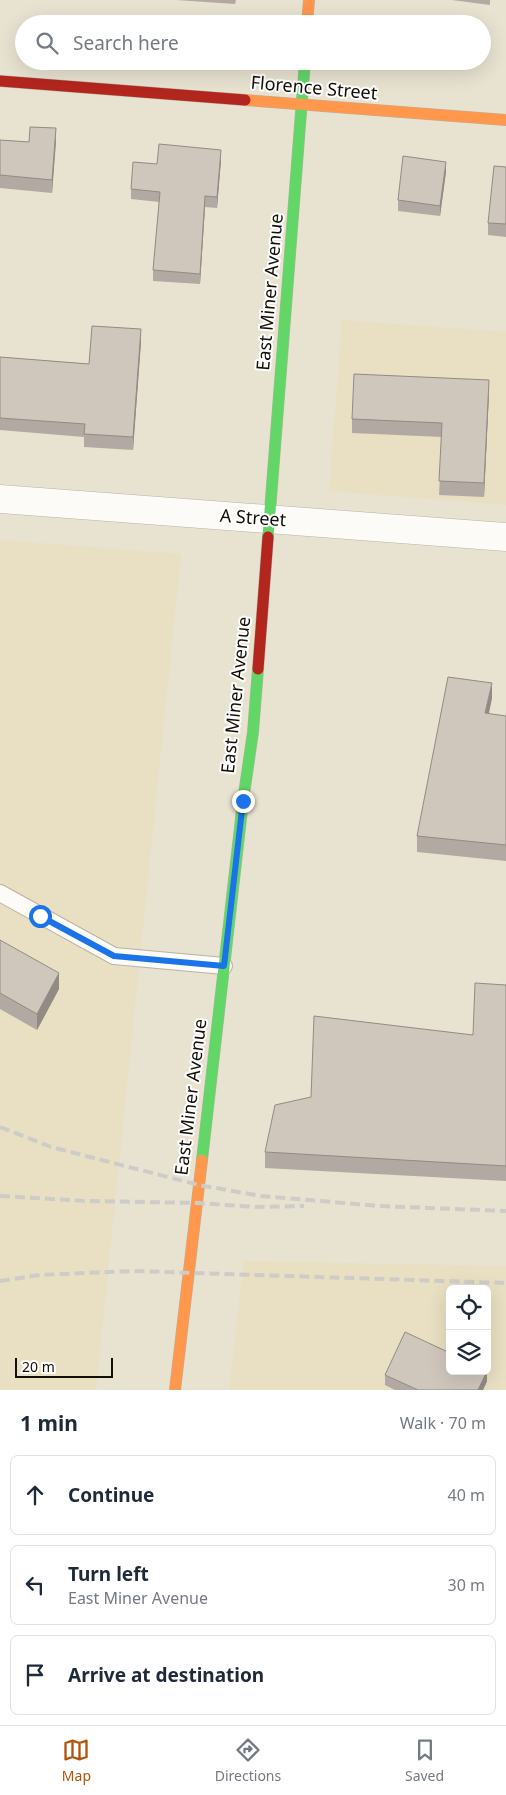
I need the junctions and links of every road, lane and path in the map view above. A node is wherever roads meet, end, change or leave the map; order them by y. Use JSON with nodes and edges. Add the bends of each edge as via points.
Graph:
{"nodes":[{"id":1,"x":309,"y":0,"type":"edge"},
{"id":2,"x":308,"y":15,"type":"edge"},
{"id":3,"x":304,"y":70,"type":"edge"},
{"id":4,"x":0,"y":81,"type":"edge"},
{"id":5,"x":302,"y":105,"type":"junction"},
{"id":6,"x":506,"y":120,"type":"edge"},
{"id":7,"x":0,"y":499,"type":"edge"},
{"id":8,"x":269,"y":520,"type":"junction"},
{"id":9,"x":506,"y":536,"type":"edge"},
{"id":10,"x":0,"y":893,"type":"edge"},
{"id":11,"x":224,"y":966,"type":"junction"},
{"id":12,"x":176,"y":1390,"type":"edge"}],
"edges":[{"from":1,"to":2,"type":"street"},
{"from":3,"to":5,"type":"street","name":"East Miner Avenue"},
{"from":4,"to":5,"type":"street","name":"Florence Street"},
{"from":5,"to":6,"type":"street","name":"Florence Street"},
{"from":5,"to":8,"type":"street","name":"East Miner Avenue"},
{"from":7,"to":8,"type":"street","name":"A Street"},
{"from":8,"to":9,"type":"street","name":"A Street"},
{"from":8,"to":11,"type":"street","name":"East Miner Avenue","via":[[253,732]]},
{"from":10,"to":11,"type":"lane","via":[[114,956]]},
{"from":11,"to":12,"type":"street","name":"East Miner Avenue"}]}
